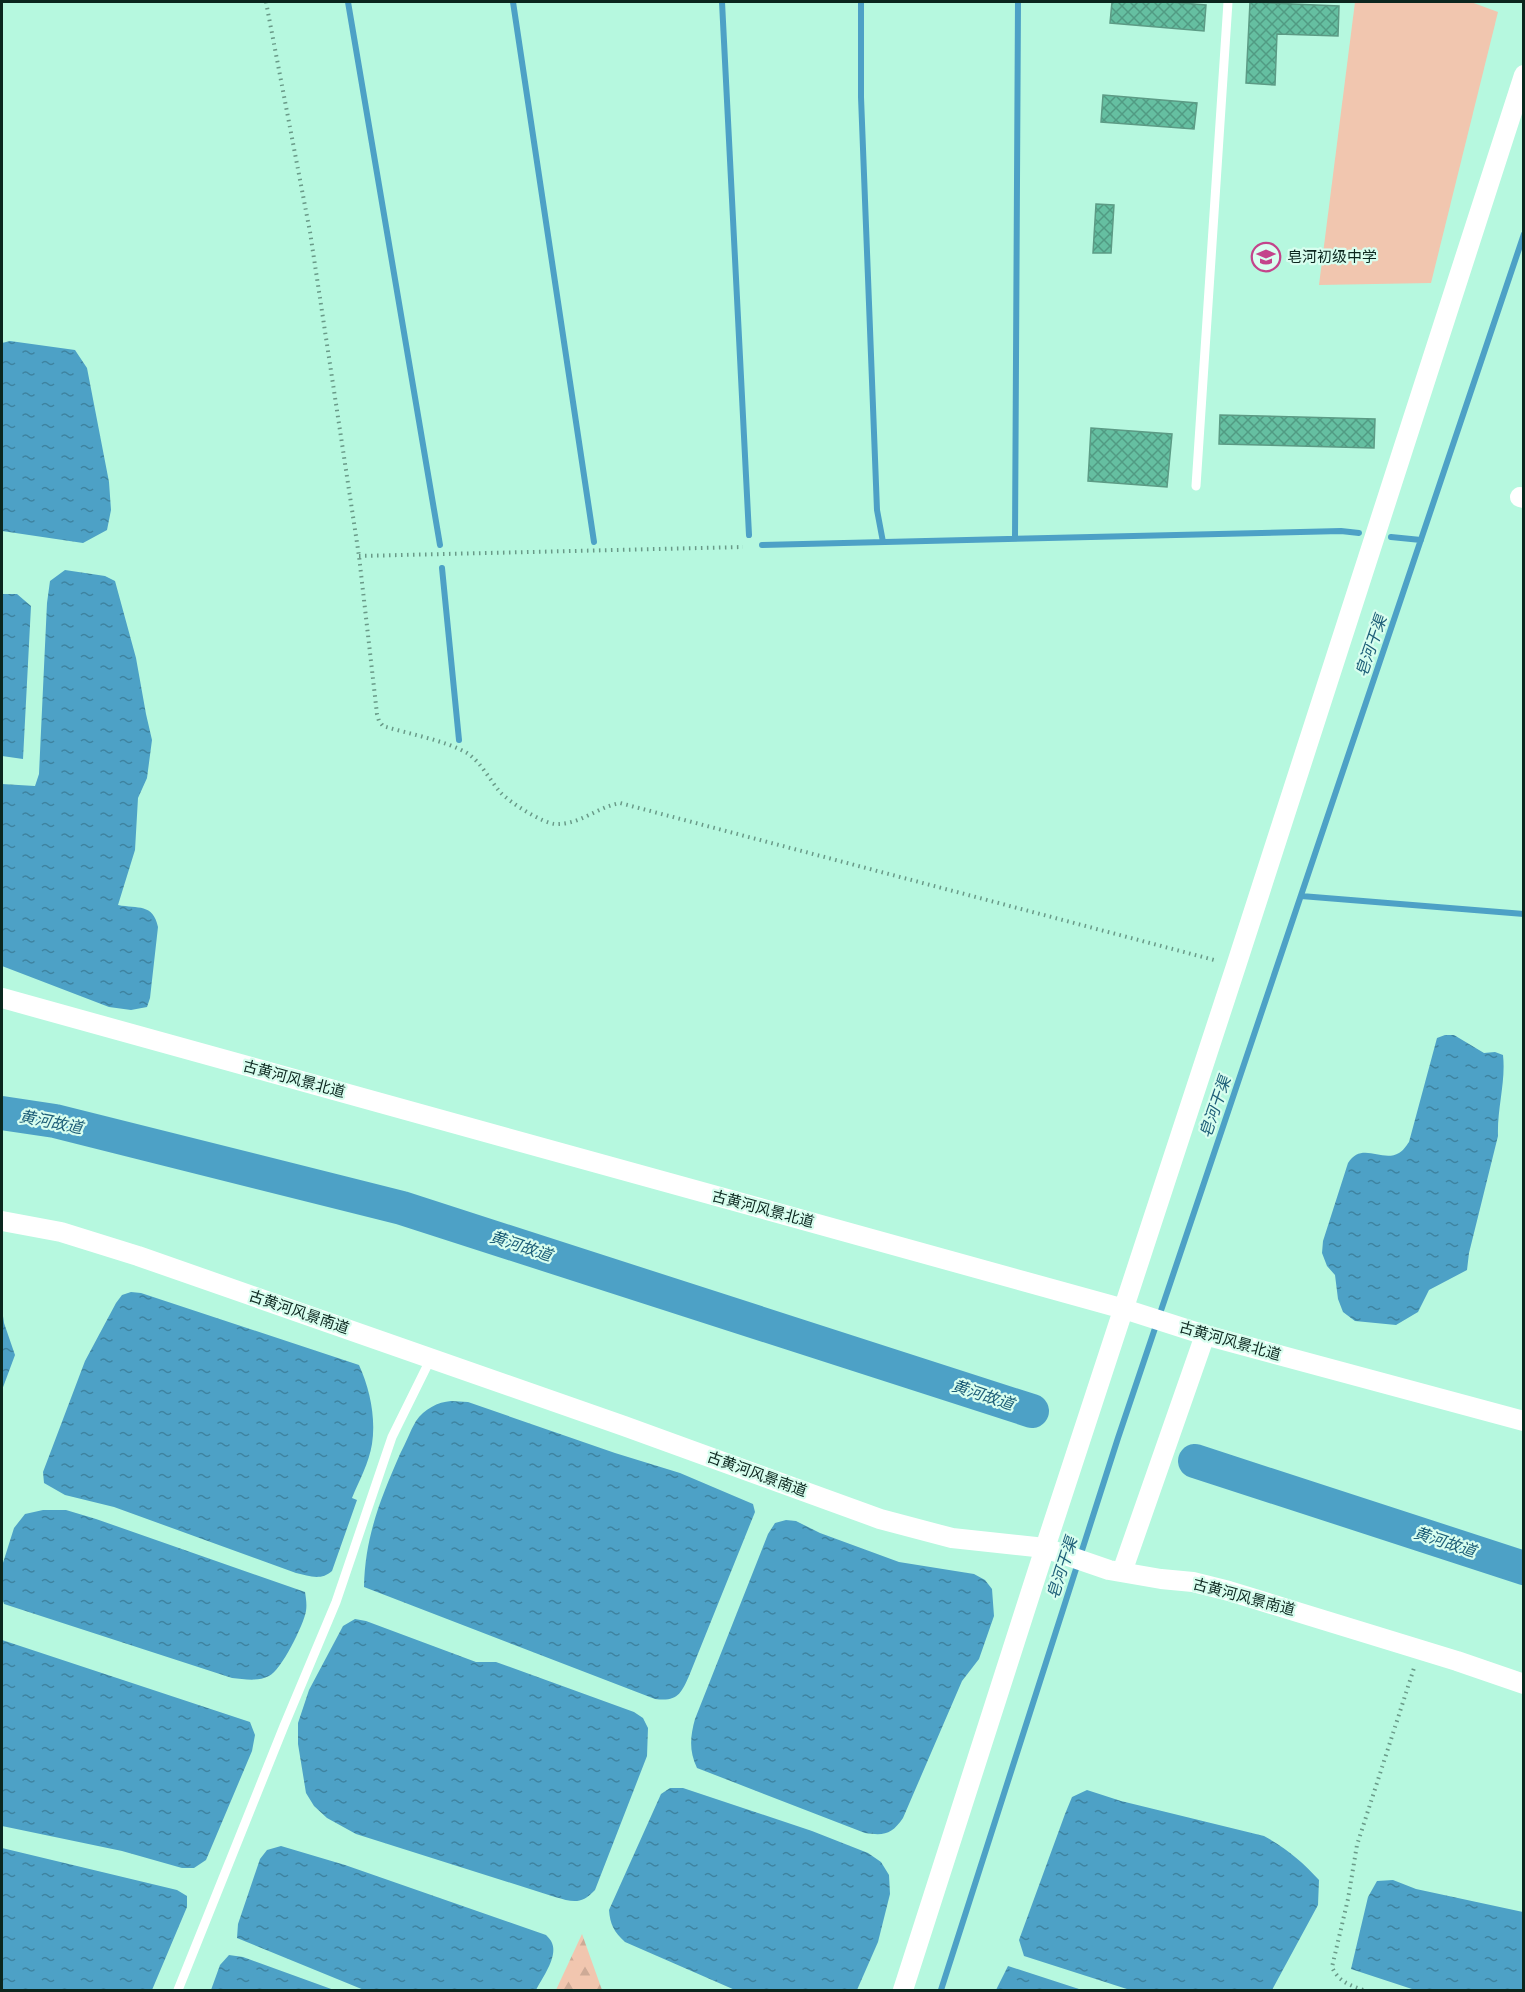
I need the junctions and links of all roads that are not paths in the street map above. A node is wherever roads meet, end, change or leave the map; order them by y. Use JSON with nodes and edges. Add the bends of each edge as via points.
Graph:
{"nodes":[{"id":1,"x":1228,"y":2,"type":"edge"},
{"id":2,"x":1524,"y":75,"type":"edge"},
{"id":3,"x":1196,"y":486,"type":"dead end"},
{"id":4,"x":2,"y":998,"type":"edge"},
{"id":5,"x":2,"y":1221,"type":"edge"},
{"id":6,"x":1130,"y":1311,"type":"junction"},
{"id":7,"x":1198,"y":1333,"type":"junction"},
{"id":8,"x":431,"y":1358,"type":"junction"},
{"id":9,"x":1524,"y":1421,"type":"edge"},
{"id":10,"x":1045,"y":1548,"type":"junction"},
{"id":11,"x":1122,"y":1572,"type":"junction"},
{"id":12,"x":1524,"y":1684,"type":"edge"},
{"id":13,"x":178,"y":1990,"type":"edge"},
{"id":14,"x":903,"y":1990,"type":"edge"}],
"edges":[{"from":1,"to":3,"type":"lane"},
{"from":2,"to":6,"type":"street","via":[[1236,966]]},
{"from":4,"to":6,"type":"street","name":"古黄河风景北道"},
{"from":5,"to":8,"type":"street","name":"古黄河风景南道","via":[[61,1232],[138,1256]]},
{"from":6,"to":7,"type":"street","name":"古黄河风景北道"},
{"from":6,"to":10,"type":"street"},
{"from":7,"to":9,"type":"street","name":"古黄河风景北道"},
{"from":7,"to":11,"type":"street"},
{"from":8,"to":10,"type":"street","name":"古黄河风景南道","via":[[880,1519],[952,1538]]},
{"from":8,"to":13,"type":"lane","via":[[392,1437],[336,1602]]},
{"from":10,"to":11,"type":"street","name":"古黄河风景南道"},
{"from":10,"to":14,"type":"street"},
{"from":11,"to":12,"type":"street","name":"古黄河风景南道","via":[[1229,1591]]}]}
